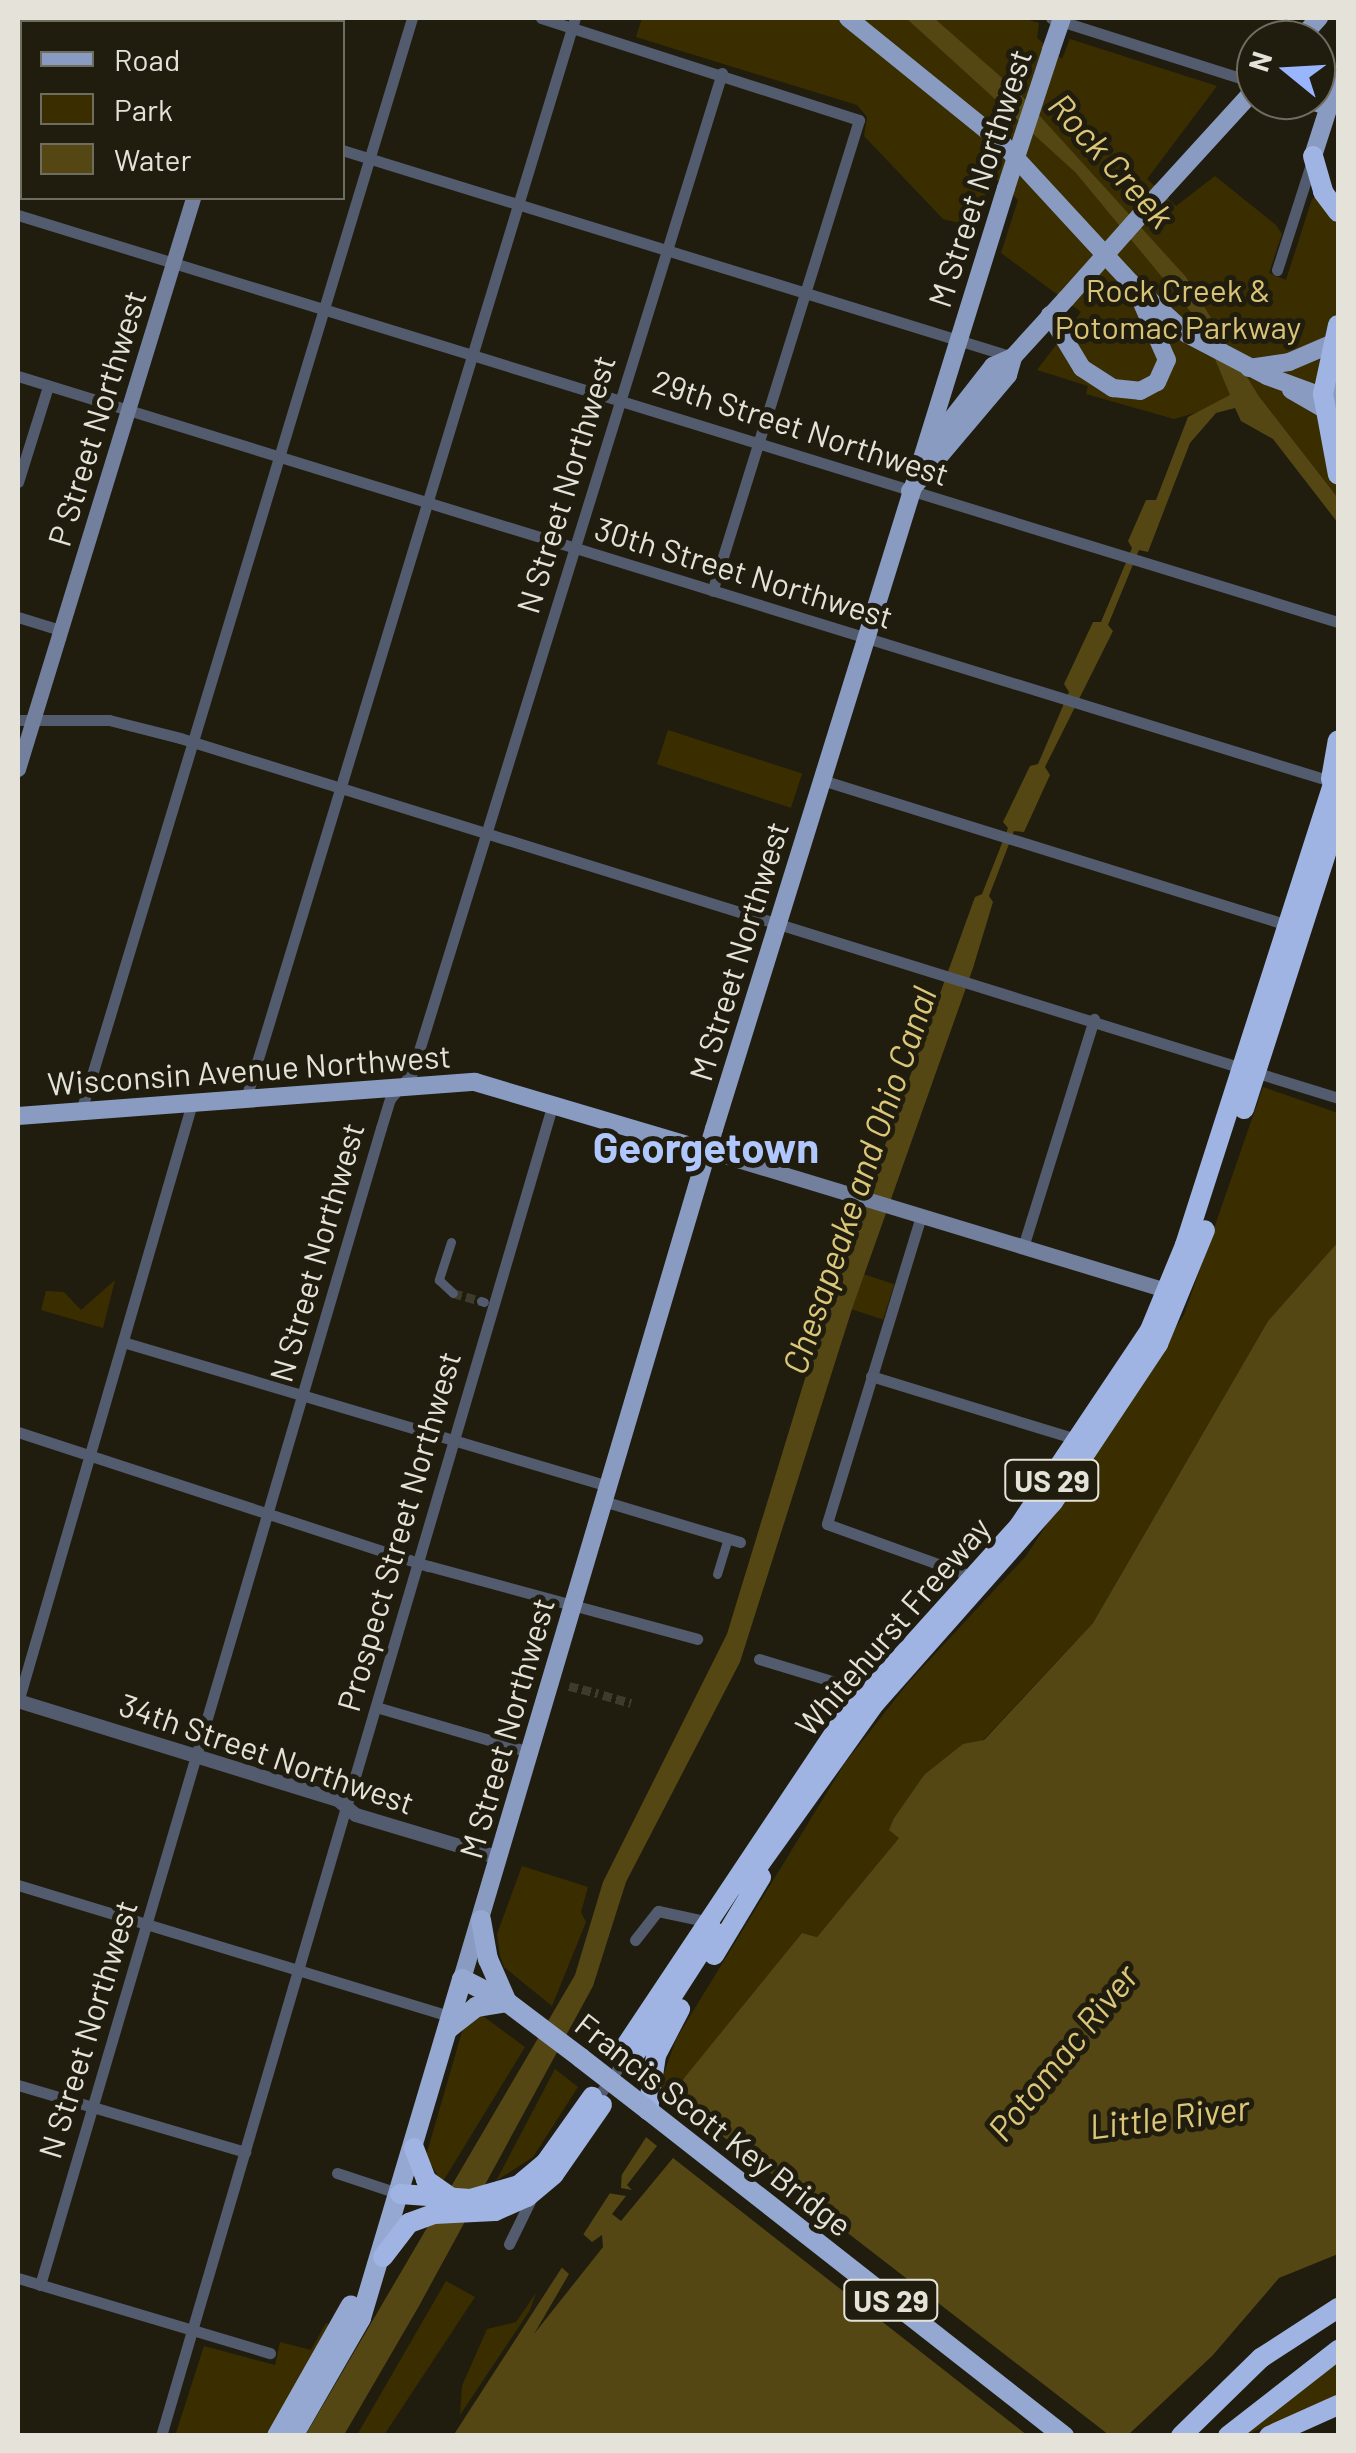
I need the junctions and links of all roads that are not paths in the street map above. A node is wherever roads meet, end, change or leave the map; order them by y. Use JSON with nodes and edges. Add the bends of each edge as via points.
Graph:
{"nodes":[{"id":1,"x":412,"y":18,"type":"edge"},
{"id":2,"x":541,"y":18,"type":"edge"},
{"id":3,"x":848,"y":18,"type":"edge"},
{"id":4,"x":1058,"y":18,"type":"edge"},
{"id":5,"x":574,"y":22,"type":"edge"},
{"id":6,"x":722,"y":73,"type":"junction"},
{"id":7,"x":1236,"y":79,"type":"edge"},
{"id":8,"x":1236,"y":108,"type":"edge"},
{"id":9,"x":1329,"y":120,"type":"edge"},
{"id":10,"x":345,"y":151,"type":"edge"},
{"id":11,"x":1313,"y":156,"type":"junction"},
{"id":12,"x":369,"y":158,"type":"junction"},
{"id":13,"x":192,"y":200,"type":"edge"},
{"id":14,"x":518,"y":203,"type":"junction"},
{"id":15,"x":1338,"y":212,"type":"edge"},
{"id":16,"x":18,"y":214,"type":"edge"},
{"id":17,"x":667,"y":250,"type":"junction"},
{"id":18,"x":173,"y":262,"type":"junction"},
{"id":19,"x":1277,"y":270,"type":"dead end"},
{"id":20,"x":1130,"y":282,"type":"junction"},
{"id":21,"x":805,"y":293,"type":"junction"},
{"id":22,"x":324,"y":308,"type":"junction"},
{"id":23,"x":1050,"y":316,"type":"junction"},
{"id":24,"x":1338,"y":325,"type":"edge"},
{"id":25,"x":959,"y":339,"type":"junction"},
{"id":26,"x":1338,"y":341,"type":"edge"},
{"id":27,"x":472,"y":354,"type":"junction"},
{"id":28,"x":1014,"y":357,"type":"junction"},
{"id":29,"x":1248,"y":368,"type":"junction"},
{"id":30,"x":1338,"y":374,"type":"edge"},
{"id":31,"x":18,"y":376,"type":"edge"},
{"id":32,"x":1278,"y":381,"type":"junction"},
{"id":33,"x":48,"y":386,"type":"junction"},
{"id":34,"x":944,"y":386,"type":"junction"},
{"id":35,"x":1338,"y":390,"type":"edge"},
{"id":36,"x":620,"y":399,"type":"junction"},
{"id":37,"x":975,"y":402,"type":"junction"},
{"id":38,"x":1338,"y":402,"type":"edge"},
{"id":39,"x":128,"y":410,"type":"junction"},
{"id":40,"x":1338,"y":417,"type":"edge"},
{"id":41,"x":758,"y":443,"type":"junction"},
{"id":42,"x":278,"y":456,"type":"junction"},
{"id":43,"x":921,"y":458,"type":"junction"},
{"id":44,"x":1338,"y":475,"type":"edge"},
{"id":45,"x":18,"y":482,"type":"edge"},
{"id":46,"x":910,"y":492,"type":"junction"},
{"id":47,"x":426,"y":502,"type":"junction"},
{"id":48,"x":574,"y":548,"type":"junction"},
{"id":49,"x":712,"y":590,"type":"junction"},
{"id":50,"x":18,"y":616,"type":"edge"},
{"id":51,"x":1338,"y":622,"type":"edge"},
{"id":52,"x":60,"y":630,"type":"junction"},
{"id":53,"x":865,"y":638,"type":"junction"},
{"id":54,"x":25,"y":720,"type":"edge"},
{"id":55,"x":1338,"y":741,"type":"edge"},
{"id":56,"x":192,"y":742,"type":"junction"},
{"id":57,"x":18,"y":769,"type":"edge"},
{"id":58,"x":1338,"y":769,"type":"edge"},
{"id":59,"x":822,"y":780,"type":"junction"},
{"id":60,"x":1338,"y":787,"type":"edge"},
{"id":61,"x":339,"y":788,"type":"junction"},
{"id":62,"x":1331,"y":816,"type":"edge"},
{"id":63,"x":487,"y":832,"type":"junction"},
{"id":64,"x":778,"y":922,"type":"junction"},
{"id":65,"x":1295,"y":928,"type":"junction"},
{"id":66,"x":1094,"y":1019,"type":"junction"},
{"id":67,"x":1249,"y":1069,"type":"junction"},
{"id":68,"x":403,"y":1086,"type":"junction"},
{"id":69,"x":246,"y":1098,"type":"junction"},
{"id":70,"x":1338,"y":1098,"type":"edge"},
{"id":71,"x":192,"y":1103,"type":"junction"},
{"id":72,"x":553,"y":1103,"type":"junction"},
{"id":73,"x":81,"y":1111,"type":"junction"},
{"id":74,"x":18,"y":1116,"type":"edge"},
{"id":75,"x":708,"y":1150,"type":"junction"},
{"id":76,"x":921,"y":1216,"type":"junction"},
{"id":77,"x":451,"y":1242,"type":"dead end"},
{"id":78,"x":1023,"y":1247,"type":"junction"},
{"id":79,"x":453,"y":1293,"type":"dead end"},
{"id":80,"x":1174,"y":1293,"type":"junction"},
{"id":81,"x":123,"y":1342,"type":"junction"},
{"id":82,"x":871,"y":1376,"type":"junction"},
{"id":83,"x":303,"y":1394,"type":"junction"},
{"id":84,"x":18,"y":1432,"type":"edge"},
{"id":85,"x":1070,"y":1437,"type":"dead end"},
{"id":86,"x":454,"y":1439,"type":"junction"},
{"id":87,"x":90,"y":1454,"type":"junction"},
{"id":88,"x":606,"y":1493,"type":"junction"},
{"id":89,"x":268,"y":1513,"type":"junction"},
{"id":90,"x":734,"y":1540,"type":"joint"},
{"id":91,"x":418,"y":1563,"type":"junction"},
{"id":92,"x":963,"y":1572,"type":"dead end"},
{"id":93,"x":717,"y":1574,"type":"dead end"},
{"id":94,"x":573,"y":1606,"type":"junction"},
{"id":95,"x":698,"y":1639,"type":"dead end"},
{"id":96,"x":760,"y":1660,"type":"dead end"},
{"id":97,"x":855,"y":1688,"type":"dead end"},
{"id":98,"x":18,"y":1701,"type":"edge"},
{"id":99,"x":376,"y":1707,"type":"junction"},
{"id":100,"x":530,"y":1752,"type":"junction"},
{"id":101,"x":196,"y":1756,"type":"junction"},
{"id":102,"x":818,"y":1782,"type":"junction"},
{"id":103,"x":346,"y":1808,"type":"junction"},
{"id":104,"x":499,"y":1858,"type":"junction"},
{"id":105,"x":18,"y":1885,"type":"edge"},
{"id":106,"x":481,"y":1920,"type":"junction"},
{"id":107,"x":713,"y":1923,"type":"junction"},
{"id":108,"x":148,"y":1924,"type":"junction"},
{"id":109,"x":635,"y":1940,"type":"dead end"},
{"id":110,"x":298,"y":1970,"type":"junction"},
{"id":111,"x":462,"y":1979,"type":"junction"},
{"id":112,"x":507,"y":2002,"type":"junction"},
{"id":113,"x":450,"y":2023,"type":"junction"},
{"id":114,"x":18,"y":2085,"type":"edge"},
{"id":115,"x":93,"y":2107,"type":"junction"},
{"id":116,"x":648,"y":2110,"type":"junction"},
{"id":117,"x":414,"y":2148,"type":"junction"},
{"id":118,"x":244,"y":2152,"type":"junction"},
{"id":119,"x":337,"y":2173,"type":"dead end"},
{"id":120,"x":429,"y":2192,"type":"junction"},
{"id":121,"x":400,"y":2194,"type":"junction"},
{"id":122,"x":509,"y":2244,"type":"dead end"},
{"id":123,"x":383,"y":2256,"type":"junction"},
{"id":124,"x":18,"y":2278,"type":"edge"},
{"id":125,"x":40,"y":2285,"type":"junction"},
{"id":126,"x":1338,"y":2308,"type":"edge"},
{"id":127,"x":192,"y":2328,"type":"junction"},
{"id":128,"x":1338,"y":2350,"type":"edge"},
{"id":129,"x":270,"y":2353,"type":"dead end"},
{"id":130,"x":1338,"y":2405,"type":"edge"},
{"id":131,"x":161,"y":2436,"type":"edge"},
{"id":132,"x":277,"y":2436,"type":"edge"},
{"id":133,"x":293,"y":2436,"type":"edge"},
{"id":134,"x":1064,"y":2436,"type":"edge"},
{"id":135,"x":1181,"y":2436,"type":"edge"},
{"id":136,"x":1228,"y":2436,"type":"edge"},
{"id":137,"x":1268,"y":2436,"type":"edge"}],
"edges":[{"from":1,"to":12,"type":"street"},
{"from":2,"to":5,"type":"street"},
{"from":3,"to":20,"type":"main road","via":[[1001,142]]},
{"from":4,"to":7,"type":"street"},
{"from":4,"to":25,"type":"main road","name":"M Street Northwest","bridge":true},
{"from":5,"to":6,"type":"street"},
{"from":5,"to":14,"type":"street"},
{"from":6,"to":17,"type":"street","name":"N Street Northwest"},
{"from":6,"to":21,"type":"street","via":[[850,112],[859,124]]},
{"from":8,"to":23,"type":"main road","bridge":true},
{"from":9,"to":11,"type":"main road"},
{"from":10,"to":12,"type":"street"},
{"from":11,"to":15,"type":"highway","via":[[1323,192]]},
{"from":11,"to":19,"type":"street"},
{"from":12,"to":14,"type":"street"},
{"from":12,"to":22,"type":"street"},
{"from":13,"to":18,"type":"main road","name":"P Street Northwest"},
{"from":14,"to":17,"type":"street"},
{"from":14,"to":27,"type":"street"},
{"from":16,"to":18,"type":"street","name":"29th Street Northwest"},
{"from":17,"to":21,"type":"street"},
{"from":17,"to":36,"type":"street","name":"N Street Northwest"},
{"from":18,"to":22,"type":"street","name":"29th Street Northwest"},
{"from":18,"to":39,"type":"main road","name":"P Street Northwest"},
{"from":20,"to":23,"type":"main road","via":[[1166,347],[1164,372],[1146,390],[1114,388],[1082,368]]},
{"from":20,"to":29,"type":"main road","via":[[1208,347]]},
{"from":21,"to":25,"type":"street"},
{"from":21,"to":41,"type":"street"},
{"from":22,"to":27,"type":"street","name":"29th Street Northwest"},
{"from":22,"to":42,"type":"street"},
{"from":23,"to":28,"type":"main road"},
{"from":24,"to":44,"type":"highway","bridge":true,"via":[[1323,394]]},
{"from":25,"to":28,"type":"street"},
{"from":25,"to":34,"type":"main road","name":"M Street Northwest"},
{"from":26,"to":29,"type":"main road","via":[[1289,362]]},
{"from":27,"to":36,"type":"street","name":"29th Street Northwest"},
{"from":27,"to":47,"type":"street"},
{"from":28,"to":37,"type":"main road"},
{"from":29,"to":32,"type":"main road"},
{"from":30,"to":35,"type":"main road"},
{"from":31,"to":33,"type":"street","name":"30th Street Northwest"},
{"from":32,"to":38,"type":"main road"},
{"from":32,"to":40,"type":"main road"},
{"from":33,"to":39,"type":"street","name":"30th Street Northwest"},
{"from":33,"to":45,"type":"street"},
{"from":34,"to":37,"type":"main road"},
{"from":34,"to":43,"type":"main road","name":"M Street Northwest"},
{"from":36,"to":41,"type":"street","name":"29th Street Northwest"},
{"from":36,"to":48,"type":"street","name":"N Street Northwest"},
{"from":37,"to":43,"type":"main road"},
{"from":37,"to":46,"type":"main road"},
{"from":39,"to":42,"type":"street","name":"30th Street Northwest"},
{"from":39,"to":52,"type":"main road","name":"P Street Northwest"},
{"from":41,"to":46,"type":"street","name":"29th Street Northwest"},
{"from":41,"to":49,"type":"street"},
{"from":42,"to":47,"type":"street","name":"30th Street Northwest"},
{"from":42,"to":56,"type":"street"},
{"from":43,"to":46,"type":"main road","name":"M Street Northwest"},
{"from":46,"to":51,"type":"street","name":"29th Street Northwest"},
{"from":46,"to":53,"type":"main road","name":"M Street Northwest"},
{"from":47,"to":48,"type":"street","name":"30th Street Northwest"},
{"from":47,"to":61,"type":"street"},
{"from":48,"to":49,"type":"street","name":"30th Street Northwest"},
{"from":48,"to":63,"type":"street","name":"N Street Northwest"},
{"from":49,"to":53,"type":"street","name":"30th Street Northwest"},
{"from":50,"to":52,"type":"street"},
{"from":52,"to":54,"type":"main road","name":"P Street Northwest"},
{"from":53,"to":59,"type":"main road","name":"M Street Northwest"},
{"from":53,"to":60,"type":"street","name":"30th Street Northwest"},
{"from":54,"to":56,"type":"street","via":[[109,720]]},
{"from":54,"to":57,"type":"main road","name":"P Street Northwest"},
{"from":55,"to":62,"type":"highway","bridge":true},
{"from":56,"to":61,"type":"street"},
{"from":56,"to":73,"type":"street"},
{"from":58,"to":62,"type":"highway","name":"Whitehurst Freeway","number":"US 29","bridge":true},
{"from":59,"to":64,"type":"main road","name":"M Street Northwest"},
{"from":59,"to":65,"type":"street"},
{"from":60,"to":65,"type":"main road"},
{"from":61,"to":63,"type":"street"},
{"from":61,"to":69,"type":"street"},
{"from":62,"to":102,"type":"highway","name":"Whitehurst Freeway","number":"US 29","bridge":true,"via":[[1197,1254],[1158,1344],[1026,1539],[875,1703]]},
{"from":62,"to":102,"type":"highway","name":"Whitehurst Freeway","number":"US 29","bridge":true,"via":[[1150,1330],[1019,1526],[839,1726],[624,2060]]},
{"from":63,"to":64,"type":"street"},
{"from":63,"to":68,"type":"street","name":"N Street Northwest"},
{"from":64,"to":66,"type":"street"},
{"from":64,"to":75,"type":"main road","name":"M Street Northwest"},
{"from":65,"to":67,"type":"main road"},
{"from":66,"to":67,"type":"street"},
{"from":66,"to":78,"type":"street"},
{"from":67,"to":70,"type":"street"},
{"from":67,"to":80,"type":"main road"},
{"from":68,"to":69,"type":"main road","name":"Wisconsin Avenue Northwest"},
{"from":68,"to":72,"type":"main road","name":"Wisconsin Avenue Northwest","via":[[475,1082]]},
{"from":68,"to":83,"type":"street","name":"N Street Northwest","via":[[390,1099]]},
{"from":69,"to":71,"type":"main road","name":"Wisconsin Avenue Northwest"},
{"from":71,"to":73,"type":"main road","name":"Wisconsin Avenue Northwest"},
{"from":71,"to":81,"type":"street"},
{"from":72,"to":75,"type":"main road","name":"Wisconsin Avenue Northwest"},
{"from":72,"to":86,"type":"street","name":"Prospect Street Northwest"},
{"from":73,"to":74,"type":"main road","name":"Wisconsin Avenue Northwest"},
{"from":75,"to":76,"type":"main road","name":"Wisconsin Avenue Northwest"},
{"from":75,"to":88,"type":"main road","name":"M Street Northwest"},
{"from":76,"to":78,"type":"main road","name":"Wisconsin Avenue Northwest"},
{"from":76,"to":82,"type":"street"},
{"from":77,"to":79,"type":"street","via":[[440,1280]]},
{"from":78,"to":80,"type":"main road","name":"Wisconsin Avenue Northwest"},
{"from":80,"to":107,"type":"street","via":[[1138,1364],[1036,1514],[872,1693]]},
{"from":81,"to":83,"type":"street"},
{"from":81,"to":87,"type":"street"},
{"from":82,"to":85,"type":"street"},
{"from":82,"to":92,"type":"street","via":[[828,1516],[836,1533]]},
{"from":83,"to":86,"type":"street"},
{"from":83,"to":89,"type":"street","name":"N Street Northwest"},
{"from":84,"to":87,"type":"street"},
{"from":86,"to":88,"type":"street"},
{"from":86,"to":91,"type":"street","name":"Prospect Street Northwest"},
{"from":87,"to":89,"type":"street"},
{"from":87,"to":98,"type":"street"},
{"from":88,"to":90,"type":"street"},
{"from":88,"to":94,"type":"main road","name":"M Street Northwest"},
{"from":89,"to":91,"type":"street"},
{"from":89,"to":101,"type":"street","name":"N Street Northwest"},
{"from":90,"to":93,"type":"street"},
{"from":91,"to":94,"type":"street"},
{"from":91,"to":99,"type":"street","name":"Prospect Street Northwest"},
{"from":94,"to":95,"type":"street"},
{"from":94,"to":100,"type":"main road","name":"M Street Northwest"},
{"from":96,"to":97,"type":"street"},
{"from":98,"to":101,"type":"street","name":"34th Street Northwest"},
{"from":99,"to":100,"type":"street"},
{"from":99,"to":103,"type":"street","name":"Prospect Street Northwest"},
{"from":100,"to":104,"type":"main road","name":"M Street Northwest"},
{"from":101,"to":103,"type":"street","name":"34th Street Northwest"},
{"from":101,"to":108,"type":"street","name":"N Street Northwest"},
{"from":102,"to":116,"type":"highway","number":"US 29","via":[[666,2032],[652,2065]]},
{"from":103,"to":104,"type":"street","name":"34th Street Northwest"},
{"from":103,"to":110,"type":"street","name":"Prospect Street Northwest"},
{"from":104,"to":106,"type":"main road","name":"M Street Northwest"},
{"from":105,"to":108,"type":"street"},
{"from":106,"to":111,"type":"main road","name":"M Street Northwest"},
{"from":106,"to":112,"type":"highway","via":[[488,1959]]},
{"from":107,"to":109,"type":"street","via":[[658,1911]]},
{"from":107,"to":122,"type":"street","via":[[539,2184]]},
{"from":108,"to":110,"type":"street"},
{"from":108,"to":115,"type":"street","name":"N Street Northwest"},
{"from":110,"to":113,"type":"street"},
{"from":110,"to":118,"type":"street","name":"Prospect Street Northwest"},
{"from":111,"to":112,"type":"highway","name":"Francis Scott Key Bridge"},
{"from":111,"to":113,"type":"highway","name":"M Street Northwest"},
{"from":112,"to":113,"type":"highway","via":[[476,2007]]},
{"from":112,"to":116,"type":"highway","name":"Francis Scott Key Bridge","number":"US 29","bridge":true},
{"from":113,"to":117,"type":"highway","name":"M Street Northwest"},
{"from":114,"to":115,"type":"street"},
{"from":115,"to":118,"type":"street"},
{"from":115,"to":125,"type":"street","name":"N Street Northwest"},
{"from":116,"to":134,"type":"highway","name":"Francis Scott Key Bridge","number":"US 29"},
{"from":117,"to":120,"type":"highway"},
{"from":117,"to":121,"type":"highway","name":"M Street Northwest"},
{"from":118,"to":127,"type":"street","name":"Prospect Street Northwest"},
{"from":119,"to":121,"type":"street"},
{"from":120,"to":121,"type":"highway"},
{"from":120,"to":123,"type":"highway","bridge":true,"via":[[457,2198],[501,2193],[537,2172],[597,2101],[554,2174],[528,2197],[495,2211],[434,2214],[409,2223]]},
{"from":121,"to":123,"type":"highway"},
{"from":121,"to":132,"type":"highway","via":[[333,2346]]},
{"from":123,"to":133,"type":"highway","via":[[348,2348]]},
{"from":124,"to":125,"type":"street"},
{"from":125,"to":127,"type":"street"},
{"from":126,"to":135,"type":"highway","via":[[1261,2358]]},
{"from":127,"to":129,"type":"street"},
{"from":127,"to":131,"type":"street","name":"Prospect Street Northwest"},
{"from":128,"to":136,"type":"highway"},
{"from":130,"to":137,"type":"highway"}]}
